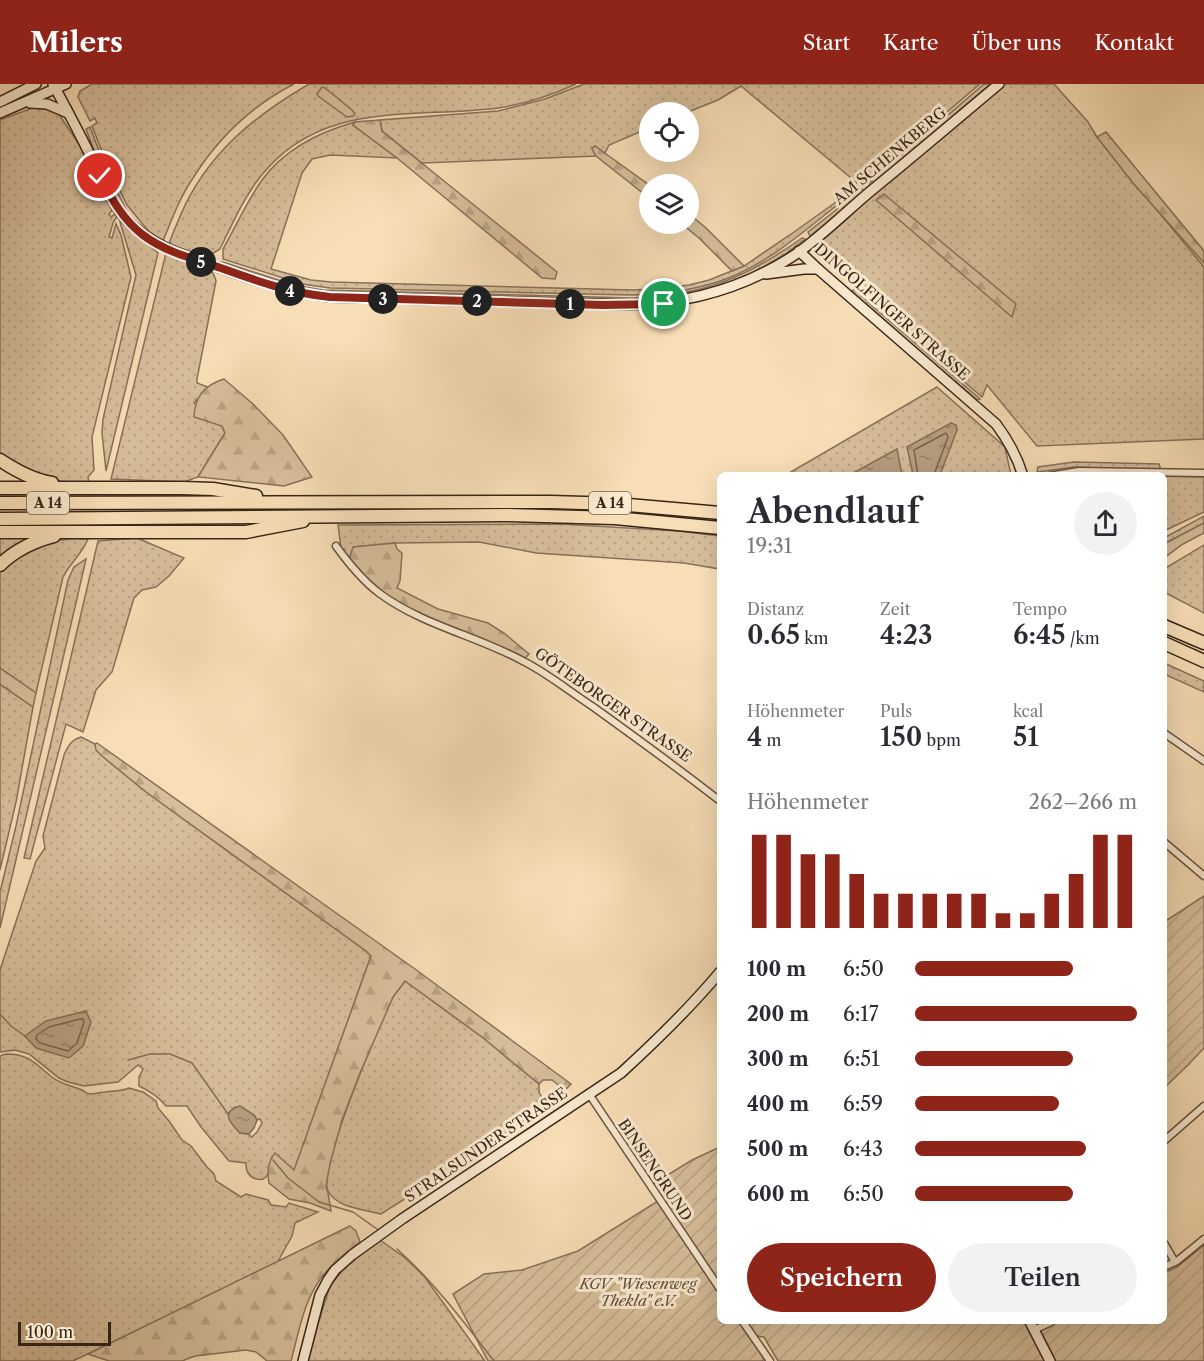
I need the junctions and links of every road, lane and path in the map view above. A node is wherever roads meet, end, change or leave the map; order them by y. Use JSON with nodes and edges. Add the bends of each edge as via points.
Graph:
{"nodes":[{"id":1,"x":36,"y":84,"type":"edge"},
{"id":2,"x":66,"y":84,"type":"edge"},
{"id":3,"x":999,"y":84,"type":"edge"},
{"id":4,"x":54,"y":86,"type":"edge"},
{"id":5,"x":0,"y":102,"type":"edge"},
{"id":6,"x":22,"y":104,"type":"junction"},
{"id":7,"x":0,"y":113,"type":"edge"},
{"id":8,"x":69,"y":114,"type":"junction"},
{"id":9,"x":800,"y":251,"type":"junction"},
{"id":10,"x":818,"y":269,"type":"junction"},
{"id":11,"x":761,"y":275,"type":"junction"},
{"id":12,"x":0,"y":459,"type":"edge"},
{"id":13,"x":1022,"y":472,"type":"edge"},
{"id":14,"x":1073,"y":472,"type":"edge"},
{"id":15,"x":1150,"y":472,"type":"edge"},
{"id":16,"x":1167,"y":472,"type":"edge"},
{"id":17,"x":1204,"y":473,"type":"edge"},
{"id":18,"x":0,"y":488,"type":"edge"},
{"id":19,"x":80,"y":488,"type":"junction"},
{"id":20,"x":288,"y":502,"type":"junction"},
{"id":21,"x":0,"y":503,"type":"edge"},
{"id":22,"x":717,"y":513,"type":"edge"},
{"id":23,"x":328,"y":516,"type":"junction"},
{"id":24,"x":0,"y":519,"type":"edge"},
{"id":25,"x":717,"y":528,"type":"edge"},
{"id":26,"x":0,"y":532,"type":"edge"},
{"id":27,"x":69,"y":532,"type":"junction"},
{"id":28,"x":336,"y":546,"type":"dead end"},
{"id":29,"x":0,"y":565,"type":"edge"},
{"id":30,"x":1167,"y":627,"type":"edge"},
{"id":31,"x":1204,"y":643,"type":"edge"},
{"id":32,"x":1167,"y":644,"type":"edge"},
{"id":33,"x":1204,"y":661,"type":"edge"},
{"id":34,"x":1167,"y":735,"type":"edge"},
{"id":35,"x":1204,"y":761,"type":"edge"},
{"id":36,"x":717,"y":799,"type":"edge"},
{"id":37,"x":1167,"y":845,"type":"edge"},
{"id":38,"x":1204,"y":876,"type":"edge"},
{"id":39,"x":717,"y":976,"type":"edge"},
{"id":40,"x":590,"y":1094,"type":"junction"},
{"id":41,"x":1204,"y":1106,"type":"edge"},
{"id":42,"x":1167,"y":1138,"type":"edge"},
{"id":43,"x":1204,"y":1239,"type":"edge"},
{"id":44,"x":1167,"y":1248,"type":"edge"},
{"id":45,"x":1175,"y":1262,"type":"junction"},
{"id":46,"x":1167,"y":1266,"type":"edge"},
{"id":47,"x":717,"y":1284,"type":"edge"},
{"id":48,"x":744,"y":1324,"type":"edge"},
{"id":49,"x":1032,"y":1326,"type":"edge"},
{"id":50,"x":303,"y":1361,"type":"edge"},
{"id":51,"x":770,"y":1361,"type":"edge"},
{"id":52,"x":1050,"y":1361,"type":"edge"}],
"edges":[{"from":1,"to":5,"type":"main road"},
{"from":2,"to":4,"type":"main road"},
{"from":3,"to":9,"type":"main road","name":"AM SCHENKBERG"},
{"from":4,"to":6,"type":"main road"},
{"from":4,"to":8,"type":"main road","name":"DINGOLFINGER STRASSE"},
{"from":6,"to":7,"type":"main road"},
{"from":6,"to":8,"type":"main road","via":[[46,104]]},
{"from":8,"to":11,"type":"main road","name":"DINGOLFINGER STRASSE","via":[[114,201],[126,219],[150,240],[280,289],[330,297],[647,305],[690,300]]},
{"from":9,"to":10,"type":"main road","name":"DINGOLFINGER STRASSE"},
{"from":9,"to":11,"type":"main road","name":"DINGOLFINGER STRASSE"},
{"from":10,"to":11,"type":"main road"},
{"from":10,"to":13,"type":"main road","name":"DINGOLFINGER STRASSE","via":[[996,424],[1007,438]]},
{"from":12,"to":19,"type":"highway","via":[[43,481]]},
{"from":14,"to":15,"type":"street"},
{"from":16,"to":17,"type":"street"},
{"from":18,"to":19,"type":"highway"},
{"from":19,"to":20,"type":"highway","via":[[213,489]]},
{"from":20,"to":21,"type":"highway","number":"A 14"},
{"from":20,"to":22,"type":"highway","number":"A 14","via":[[551,502]]},
{"from":23,"to":24,"type":"highway","number":"A 14"},
{"from":23,"to":25,"type":"highway","number":"A 14","via":[[544,515]]},
{"from":23,"to":27,"type":"highway","via":[[246,532]]},
{"from":26,"to":27,"type":"highway"},
{"from":27,"to":29,"type":"highway","via":[[26,547]]},
{"from":28,"to":36,"type":"street","name":"GÖTEBORGER STRASSE","via":[[366,582],[389,600],[540,670]]},
{"from":30,"to":31,"type":"highway"},
{"from":32,"to":33,"type":"highway"},
{"from":34,"to":35,"type":"street"},
{"from":37,"to":38,"type":"street"},
{"from":39,"to":40,"type":"main road","name":"STRALSUNDER STRASSE","via":[[647,1049]]},
{"from":40,"to":47,"type":"street","name":"BINSENGRUND"},
{"from":40,"to":50,"type":"main road","name":"STRALSUNDER STRASSE","via":[[394,1224],[344,1262],[320,1295]]},
{"from":41,"to":42,"type":"street"},
{"from":43,"to":45,"type":"street"},
{"from":44,"to":45,"type":"street"},
{"from":45,"to":46,"type":"street"},
{"from":48,"to":51,"type":"street"},
{"from":49,"to":52,"type":"main road"}]}
